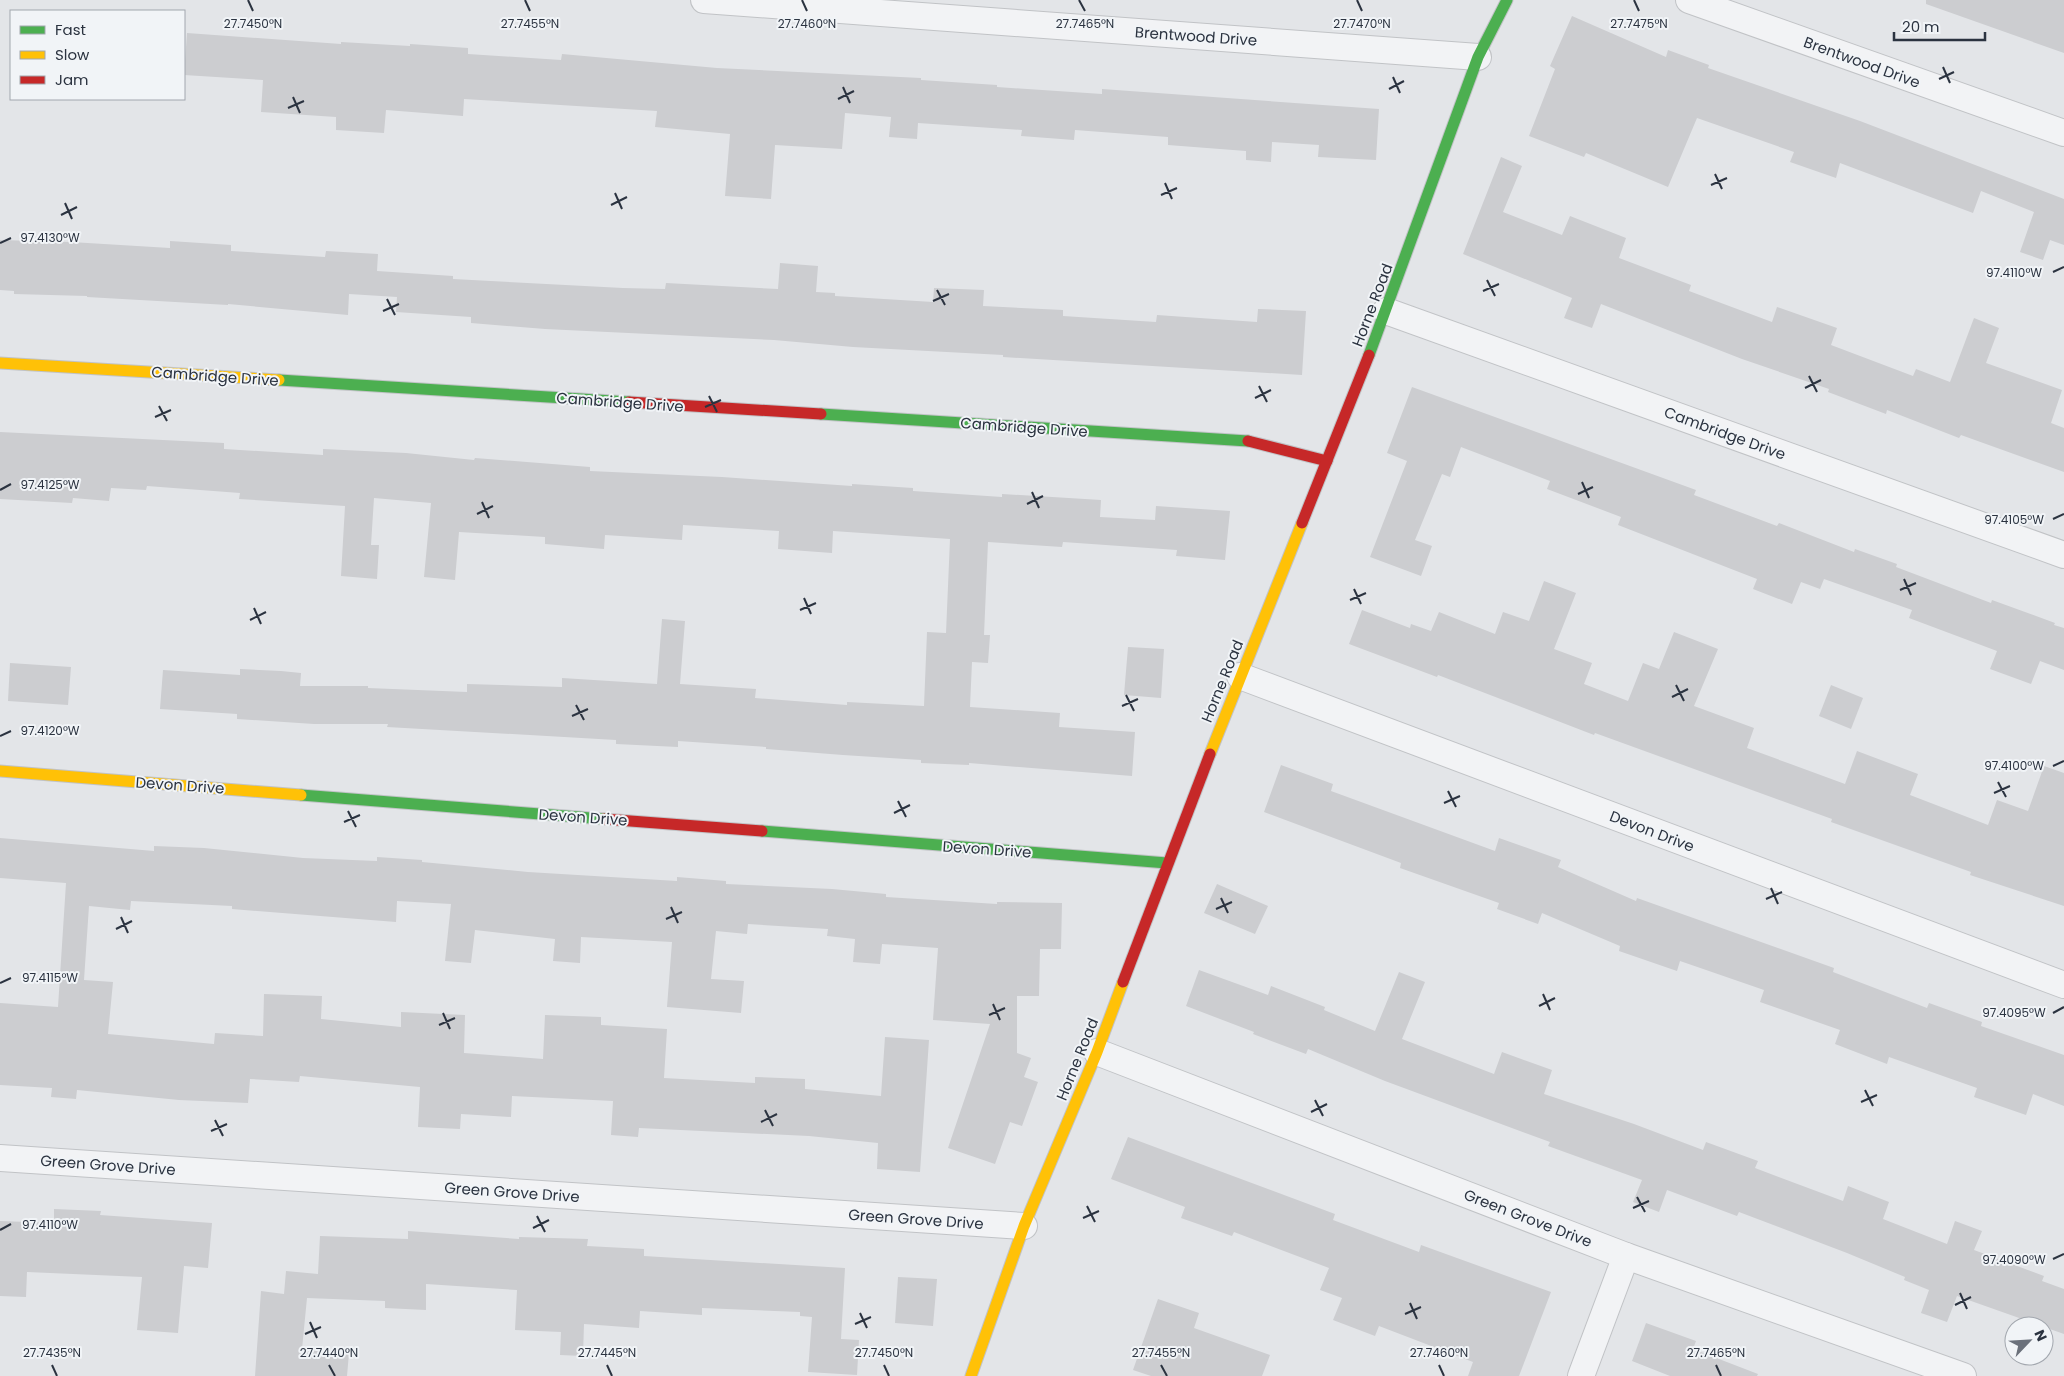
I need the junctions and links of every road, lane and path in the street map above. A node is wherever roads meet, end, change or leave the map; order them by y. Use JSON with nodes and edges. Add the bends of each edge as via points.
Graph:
{"nodes":[{"id":1,"x":704,"y":0,"type":"edge"},
{"id":2,"x":1507,"y":0,"type":"edge"},
{"id":3,"x":1689,"y":0,"type":"edge"},
{"id":4,"x":1478,"y":57,"type":"junction"},
{"id":5,"x":2064,"y":133,"type":"edge"},
{"id":6,"x":1386,"y":312,"type":"junction"},
{"id":7,"x":0,"y":362,"type":"edge"},
{"id":8,"x":1327,"y":462,"type":"junction"},
{"id":9,"x":2064,"y":555,"type":"edge"},
{"id":10,"x":1240,"y":676,"type":"junction"},
{"id":11,"x":0,"y":771,"type":"edge"},
{"id":12,"x":1167,"y":863,"type":"junction"},
{"id":13,"x":2064,"y":986,"type":"edge"},
{"id":14,"x":1097,"y":1052,"type":"junction"},
{"id":15,"x":0,"y":1158,"type":"edge"},
{"id":16,"x":1024,"y":1226,"type":"junction"},
{"id":17,"x":1626,"y":1256,"type":"junction"},
{"id":18,"x":971,"y":1376,"type":"edge"},
{"id":19,"x":1580,"y":1376,"type":"edge"},
{"id":20,"x":1963,"y":1376,"type":"edge"}],
"edges":[{"from":1,"to":4,"type":"street","name":"Brentwood Drive"},
{"from":2,"to":4,"type":"street","name":"Horne Road"},
{"from":3,"to":5,"type":"street","name":"Brentwood Drive"},
{"from":4,"to":6,"type":"street","name":"Horne Road"},
{"from":6,"to":8,"type":"street","name":"Horne Road"},
{"from":6,"to":9,"type":"street","name":"Cambridge Drive"},
{"from":7,"to":8,"type":"street","name":"Cambridge Drive","via":[[1248,441]]},
{"from":8,"to":10,"type":"street","name":"Horne Road"},
{"from":10,"to":12,"type":"street","name":"Horne Road"},
{"from":10,"to":13,"type":"street","name":"Devon Drive"},
{"from":11,"to":12,"type":"street","name":"Devon Drive"},
{"from":12,"to":14,"type":"street","name":"Horne Road"},
{"from":14,"to":16,"type":"street","name":"Horne Road"},
{"from":14,"to":17,"type":"street","name":"Green Grove Drive"},
{"from":15,"to":16,"type":"street","name":"Green Grove Drive"},
{"from":16,"to":18,"type":"street","name":"Horne Road"},
{"from":17,"to":19,"type":"street"},
{"from":17,"to":20,"type":"street","name":"Green Grove Drive"}]}
